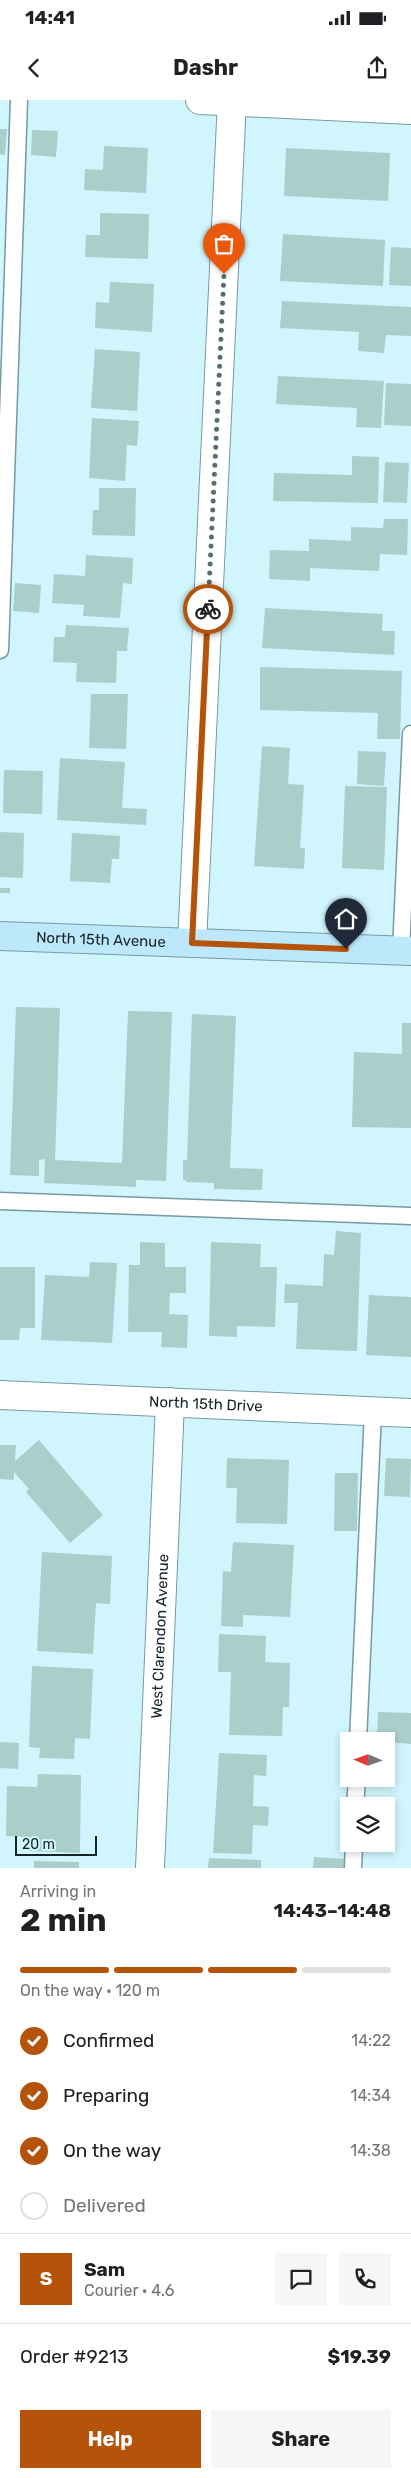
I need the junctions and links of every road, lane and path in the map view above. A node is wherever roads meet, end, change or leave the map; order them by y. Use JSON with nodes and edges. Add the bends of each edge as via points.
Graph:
{"nodes":[{"id":1,"x":19,"y":100,"type":"edge"},
{"id":2,"x":200,"y":100,"type":"edge"},
{"id":3,"x":232,"y":101,"type":"edge"},
{"id":4,"x":411,"y":110,"type":"edge"},
{"id":5,"x":0,"y":650,"type":"edge"},
{"id":6,"x":411,"y":734,"type":"edge"},
{"id":7,"x":0,"y":936,"type":"edge"},
{"id":8,"x":192,"y":943,"type":"junction"},
{"id":9,"x":406,"y":951,"type":"edge"},
{"id":10,"x":0,"y":1201,"type":"edge"},
{"id":11,"x":411,"y":1216,"type":"edge"},
{"id":12,"x":0,"y":1395,"type":"edge"},
{"id":13,"x":170,"y":1402,"type":"junction"},
{"id":14,"x":373,"y":1411,"type":"junction"},
{"id":15,"x":411,"y":1413,"type":"edge"},
{"id":16,"x":358,"y":1732,"type":"edge"},
{"id":17,"x":354,"y":1852,"type":"edge"},
{"id":18,"x":150,"y":1868,"type":"edge"},
{"id":19,"x":353,"y":1868,"type":"edge"}],
"edges":[{"from":1,"to":5,"type":"lane"},
{"from":2,"to":3,"type":"street"},
{"from":3,"to":4,"type":"street"},
{"from":3,"to":8,"type":"street"},
{"from":6,"to":9,"type":"lane"},
{"from":7,"to":8,"type":"street","name":"North 15th Avenue"},
{"from":8,"to":9,"type":"street","name":"North 15th Avenue"},
{"from":10,"to":11,"type":"lane"},
{"from":12,"to":13,"type":"street","name":"North 15th Drive"},
{"from":13,"to":14,"type":"street","name":"North 15th Drive"},
{"from":13,"to":18,"type":"street","name":"West Clarendon Avenue"},
{"from":14,"to":15,"type":"street","name":"North 15th Drive"},
{"from":14,"to":16,"type":"lane"},
{"from":17,"to":19,"type":"lane"}]}
